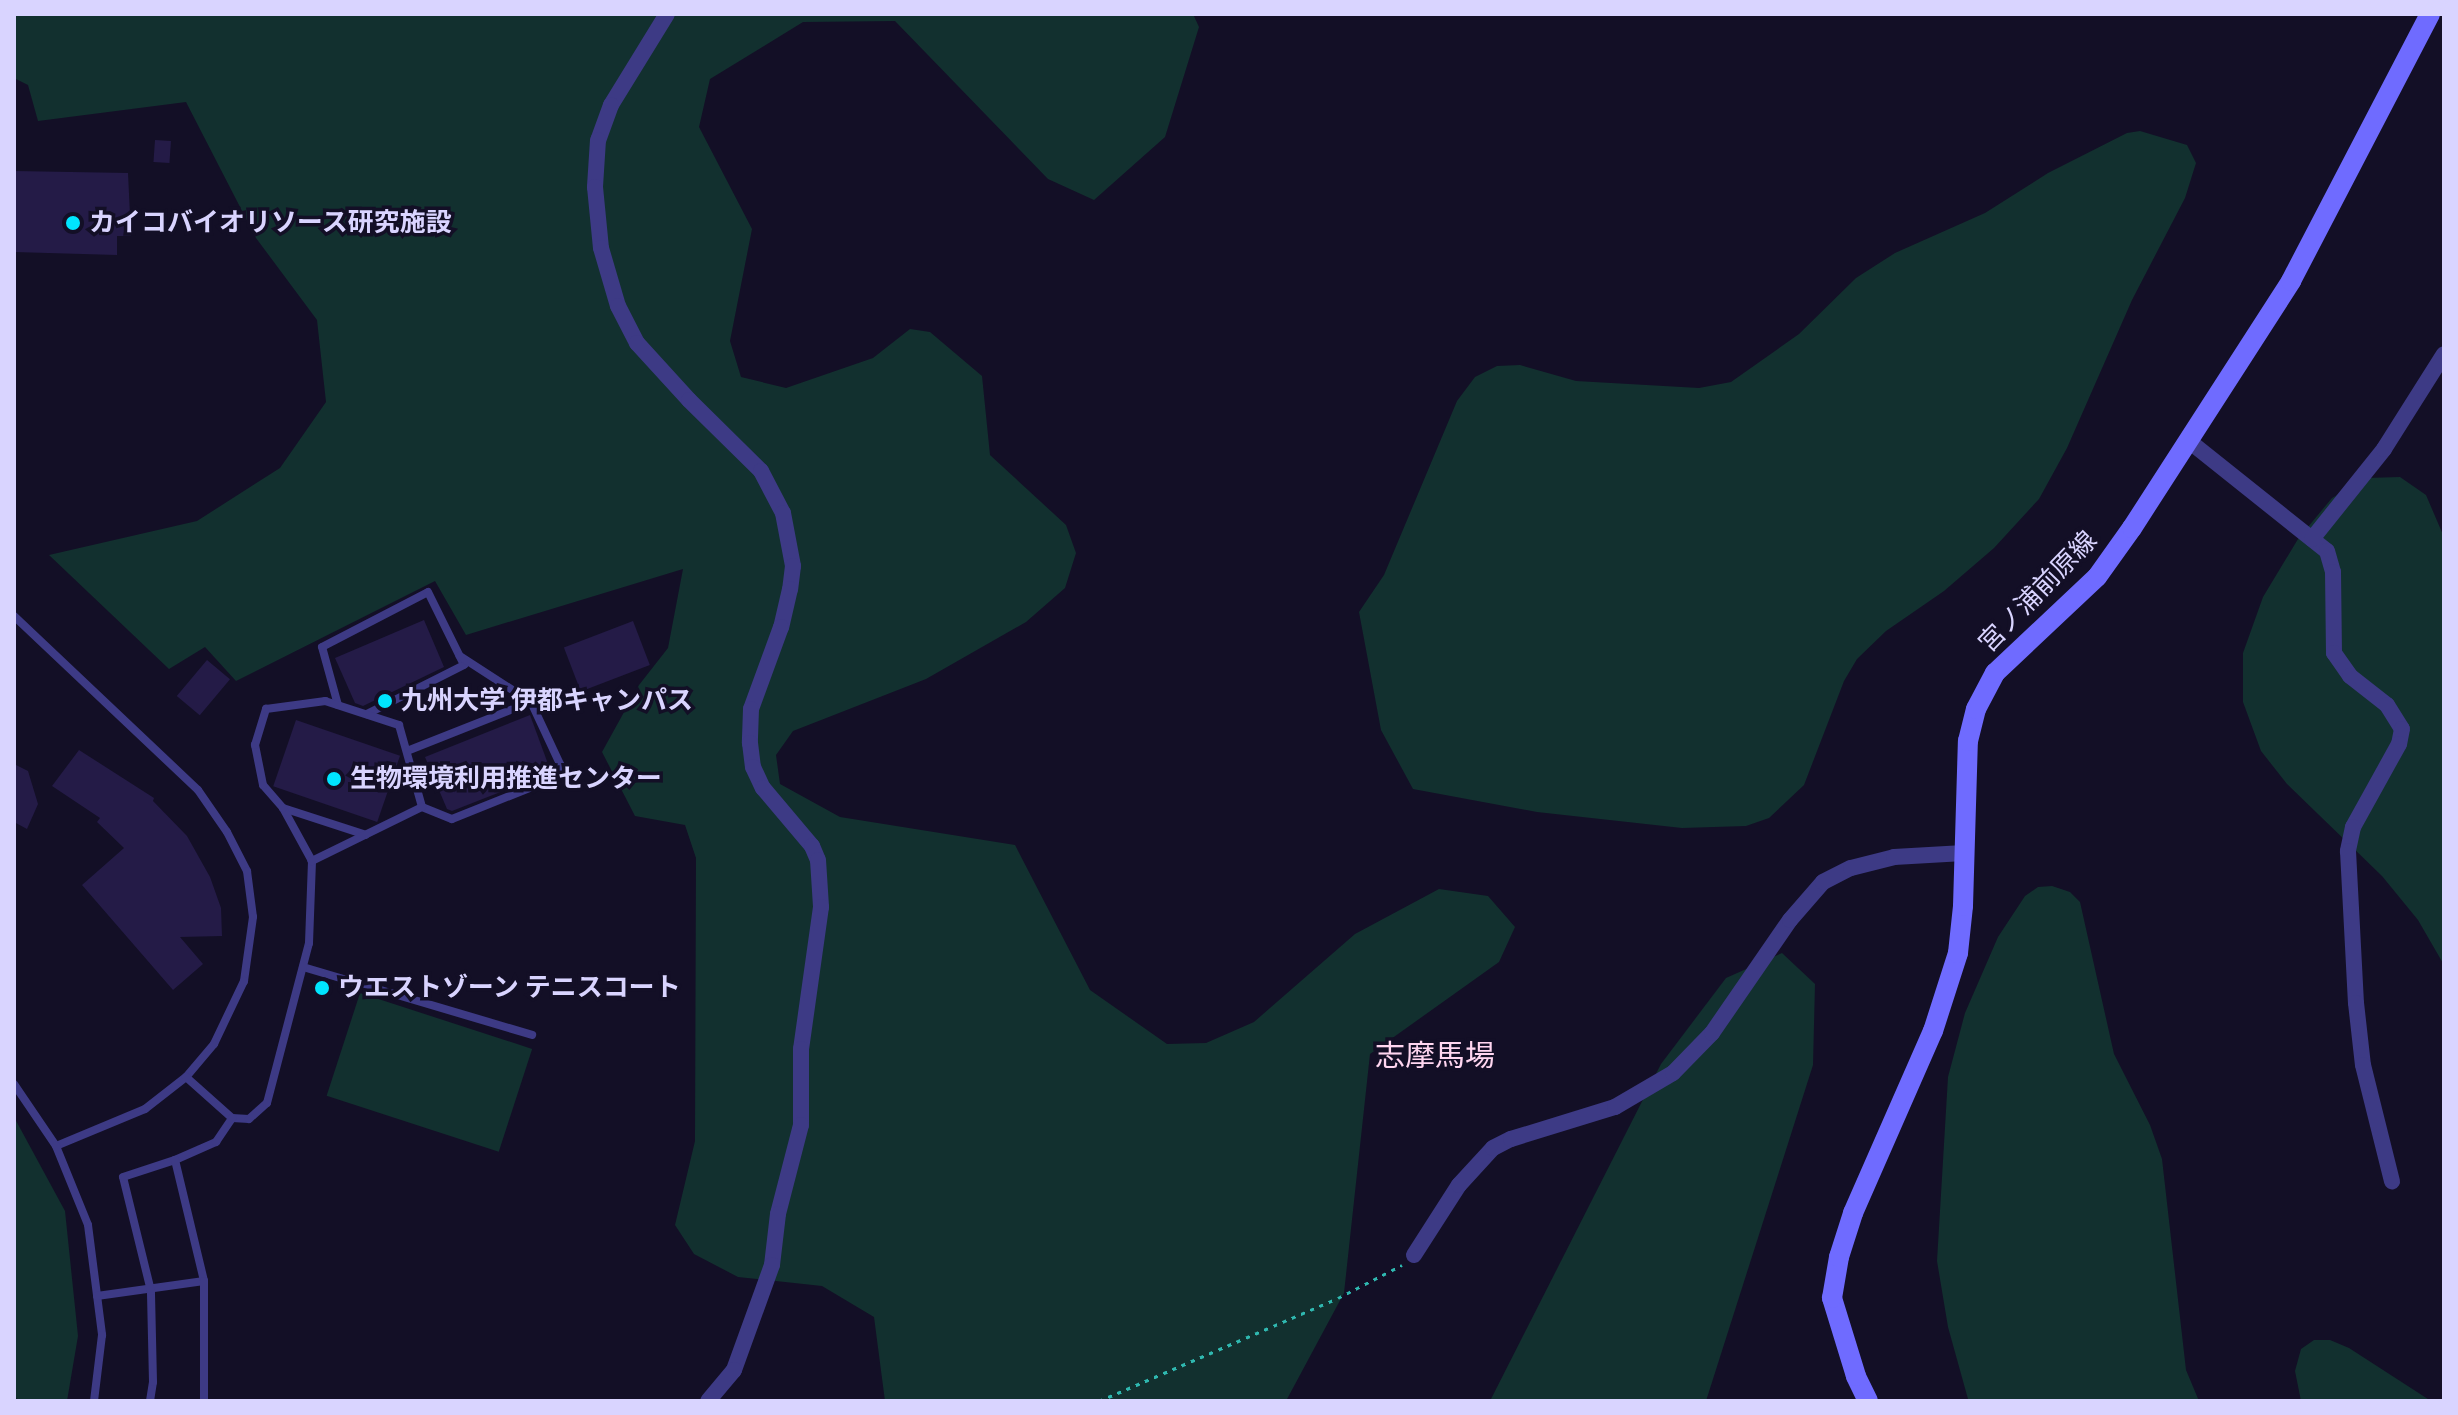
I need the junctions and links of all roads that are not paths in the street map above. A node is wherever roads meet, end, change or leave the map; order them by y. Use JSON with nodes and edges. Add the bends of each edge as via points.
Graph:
{"nodes":[{"id":1,"x":667,"y":14,"type":"edge"},
{"id":2,"x":2430,"y":14,"type":"edge"},
{"id":3,"x":2444,"y":354,"type":"edge"},
{"id":4,"x":2189,"y":441,"type":"junction"},
{"id":5,"x":2312,"y":539,"type":"junction"},
{"id":6,"x":14,"y":616,"type":"edge"},
{"id":7,"x":459,"y":655,"type":"junction"},
{"id":8,"x":531,"y":702,"type":"junction"},
{"id":9,"x":338,"y":705,"type":"junction"},
{"id":10,"x":367,"y":714,"type":"junction"},
{"id":11,"x":407,"y":751,"type":"junction"},
{"id":12,"x":422,"y":807,"type":"junction"},
{"id":13,"x":283,"y":808,"type":"junction"},
{"id":14,"x":366,"y":835,"type":"junction"},
{"id":15,"x":1964,"y":853,"type":"junction"},
{"id":16,"x":312,"y":861,"type":"junction"},
{"id":17,"x":303,"y":967,"type":"junction"},
{"id":18,"x":532,"y":1035,"type":"dead end"},
{"id":19,"x":186,"y":1077,"type":"junction"},
{"id":20,"x":14,"y":1084,"type":"edge"},
{"id":21,"x":232,"y":1118,"type":"junction"},
{"id":22,"x":56,"y":1146,"type":"junction"},
{"id":23,"x":175,"y":1160,"type":"junction"},
{"id":24,"x":2392,"y":1181,"type":"dead end"},
{"id":25,"x":1414,"y":1255,"type":"road end"},
{"id":26,"x":204,"y":1281,"type":"junction"},
{"id":27,"x":151,"y":1291,"type":"junction"},
{"id":28,"x":97,"y":1296,"type":"junction"},
{"id":29,"x":94,"y":1401,"type":"edge"},
{"id":30,"x":150,"y":1401,"type":"edge"},
{"id":31,"x":204,"y":1401,"type":"edge"},
{"id":32,"x":708,"y":1401,"type":"edge"},
{"id":33,"x":1868,"y":1401,"type":"edge"}],
"edges":[{"from":1,"to":32,"type":"street","via":[[611,105],[598,140],[595,187],[601,248],[618,306],[637,343],[761,471],[783,513],[793,566],[790,589],[751,709],[750,743],[763,788],[812,846],[821,907],[801,1049],[801,1125],[778,1214],[772,1265],[734,1370]]},
{"from":2,"to":4,"type":"main road","name":"宮ノ浦前原線","via":[[2291,281]]},
{"from":3,"to":5,"type":"street","via":[[2384,449]]},
{"from":4,"to":5,"type":"street"},
{"from":4,"to":15,"type":"main road","name":"宮ノ浦前原線","via":[[2097,577],[1995,673],[1976,709],[1968,741]]},
{"from":5,"to":24,"type":"street","via":[[2327,551],[2333,572],[2334,653],[2350,676],[2387,705],[2402,729],[2399,744],[2353,827],[2348,851],[2363,1065]]},
{"from":6,"to":19,"type":"lane","via":[[198,790],[247,871],[253,917],[244,981],[214,1044]]},
{"from":7,"to":8,"type":"lane"},
{"from":7,"to":9,"type":"lane","via":[[428,592],[322,647]]},
{"from":7,"to":10,"type":"lane","via":[[464,665]]},
{"from":8,"to":11,"type":"lane"},
{"from":8,"to":12,"type":"lane","via":[[560,764],[557,777],[452,819]]},
{"from":9,"to":10,"type":"lane"},
{"from":9,"to":13,"type":"lane","via":[[325,701],[266,709],[255,745],[263,785]]},
{"from":10,"to":11,"type":"lane","via":[[399,725]]},
{"from":11,"to":12,"type":"lane"},
{"from":12,"to":14,"type":"lane"},
{"from":13,"to":14,"type":"lane"},
{"from":13,"to":16,"type":"lane"},
{"from":14,"to":16,"type":"lane"},
{"from":15,"to":25,"type":"street","via":[[1894,857],[1823,882],[1790,920],[1712,1033],[1673,1073],[1615,1107],[1493,1148],[1459,1185]]},
{"from":15,"to":33,"type":"main road","name":"宮ノ浦前原線","via":[[1963,906],[1949,989],[1839,1257],[1832,1298]]},
{"from":16,"to":17,"type":"lane"},
{"from":17,"to":18,"type":"lane"},
{"from":17,"to":21,"type":"lane","via":[[267,1103],[249,1119]]},
{"from":19,"to":21,"type":"lane"},
{"from":19,"to":22,"type":"lane","via":[[145,1109]]},
{"from":20,"to":22,"type":"lane"},
{"from":21,"to":23,"type":"lane","via":[[216,1142]]},
{"from":22,"to":28,"type":"lane","via":[[88,1225]]},
{"from":23,"to":26,"type":"lane"},
{"from":23,"to":27,"type":"lane","via":[[123,1177]]},
{"from":26,"to":27,"type":"lane"},
{"from":26,"to":31,"type":"lane"},
{"from":27,"to":28,"type":"lane"},
{"from":27,"to":30,"type":"lane"},
{"from":28,"to":29,"type":"lane","via":[[102,1335]]}]}
